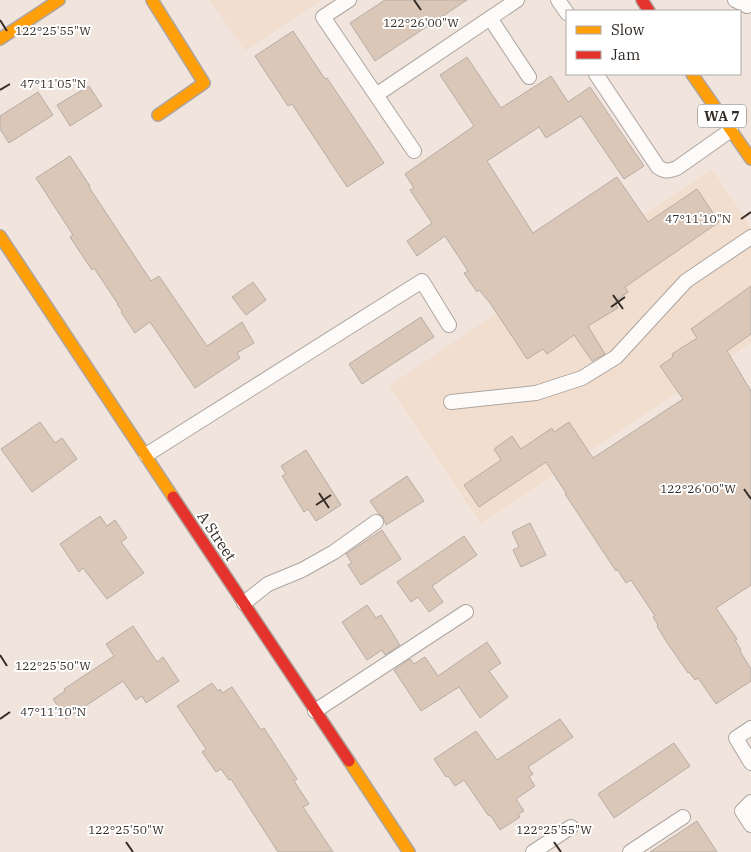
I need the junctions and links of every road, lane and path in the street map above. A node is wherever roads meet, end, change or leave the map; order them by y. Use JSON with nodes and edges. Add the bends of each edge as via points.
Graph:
{"nodes":[{"id":1,"x":59,"y":0,"type":"edge"},
{"id":2,"x":152,"y":0,"type":"edge"},
{"id":3,"x":349,"y":0,"type":"edge"},
{"id":4,"x":517,"y":0,"type":"edge"},
{"id":5,"x":558,"y":0,"type":"edge"},
{"id":6,"x":735,"y":0,"type":"edge"},
{"id":7,"x":751,"y":3,"type":"edge"},
{"id":8,"x":566,"y":12,"type":"edge"},
{"id":9,"x":490,"y":18,"type":"junction"},
{"id":10,"x":0,"y":39,"type":"edge"},
{"id":11,"x":597,"y":75,"type":"edge"},
{"id":12,"x":693,"y":75,"type":"edge"},
{"id":13,"x":530,"y":77,"type":"dead end"},
{"id":14,"x":376,"y":95,"type":"junction"},
{"id":15,"x":158,"y":115,"type":"dead end"},
{"id":16,"x":731,"y":130,"type":"junction"},
{"id":17,"x":414,"y":151,"type":"dead end"},
{"id":18,"x":751,"y":159,"type":"edge"},
{"id":19,"x":0,"y":236,"type":"edge"},
{"id":20,"x":751,"y":237,"type":"edge"},
{"id":21,"x":450,"y":325,"type":"dead end"},
{"id":22,"x":451,"y":402,"type":"dead end"},
{"id":23,"x":146,"y":455,"type":"junction"},
{"id":24,"x":376,"y":522,"type":"dead end"},
{"id":25,"x":244,"y":603,"type":"junction"},
{"id":26,"x":466,"y":612,"type":"dead end"},
{"id":27,"x":315,"y":711,"type":"junction"},
{"id":28,"x":751,"y":728,"type":"edge"},
{"id":29,"x":751,"y":763,"type":"edge"},
{"id":30,"x":751,"y":802,"type":"edge"},
{"id":31,"x":682,"y":817,"type":"dead end"},
{"id":32,"x":751,"y":825,"type":"edge"},
{"id":33,"x":571,"y":827,"type":"dead end"},
{"id":34,"x":409,"y":852,"type":"edge"},
{"id":35,"x":533,"y":852,"type":"edge"},
{"id":36,"x":630,"y":852,"type":"edge"}],
"edges":[{"from":1,"to":10,"type":"street"},
{"from":2,"to":15,"type":"street","via":[[204,83]]},
{"from":3,"to":14,"type":"lane","via":[[323,17]]},
{"from":4,"to":9,"type":"lane"},
{"from":5,"to":8,"type":"lane"},
{"from":6,"to":7,"type":"lane","via":[[747,6]]},
{"from":9,"to":13,"type":"lane"},
{"from":9,"to":14,"type":"lane"},
{"from":11,"to":16,"type":"lane","via":[[658,167],[664,171],[677,168]]},
{"from":12,"to":16,"type":"street","number":"WA 7"},
{"from":14,"to":17,"type":"lane"},
{"from":16,"to":18,"type":"street","number":"WA 7"},
{"from":19,"to":23,"type":"street","name":"A Street"},
{"from":20,"to":22,"type":"lane","via":[[686,281],[616,357],[582,378],[536,393]]},
{"from":21,"to":23,"type":"lane","via":[[422,281]]},
{"from":23,"to":25,"type":"street","name":"A Street"},
{"from":24,"to":25,"type":"lane","via":[[334,552],[268,584]]},
{"from":25,"to":27,"type":"street","name":"A Street"},
{"from":26,"to":27,"type":"lane"},
{"from":27,"to":34,"type":"street","name":"A Street"},
{"from":28,"to":29,"type":"lane","via":[[736,738]]},
{"from":30,"to":32,"type":"lane","via":[[742,811]]},
{"from":31,"to":36,"type":"lane"},
{"from":33,"to":35,"type":"lane"}]}
